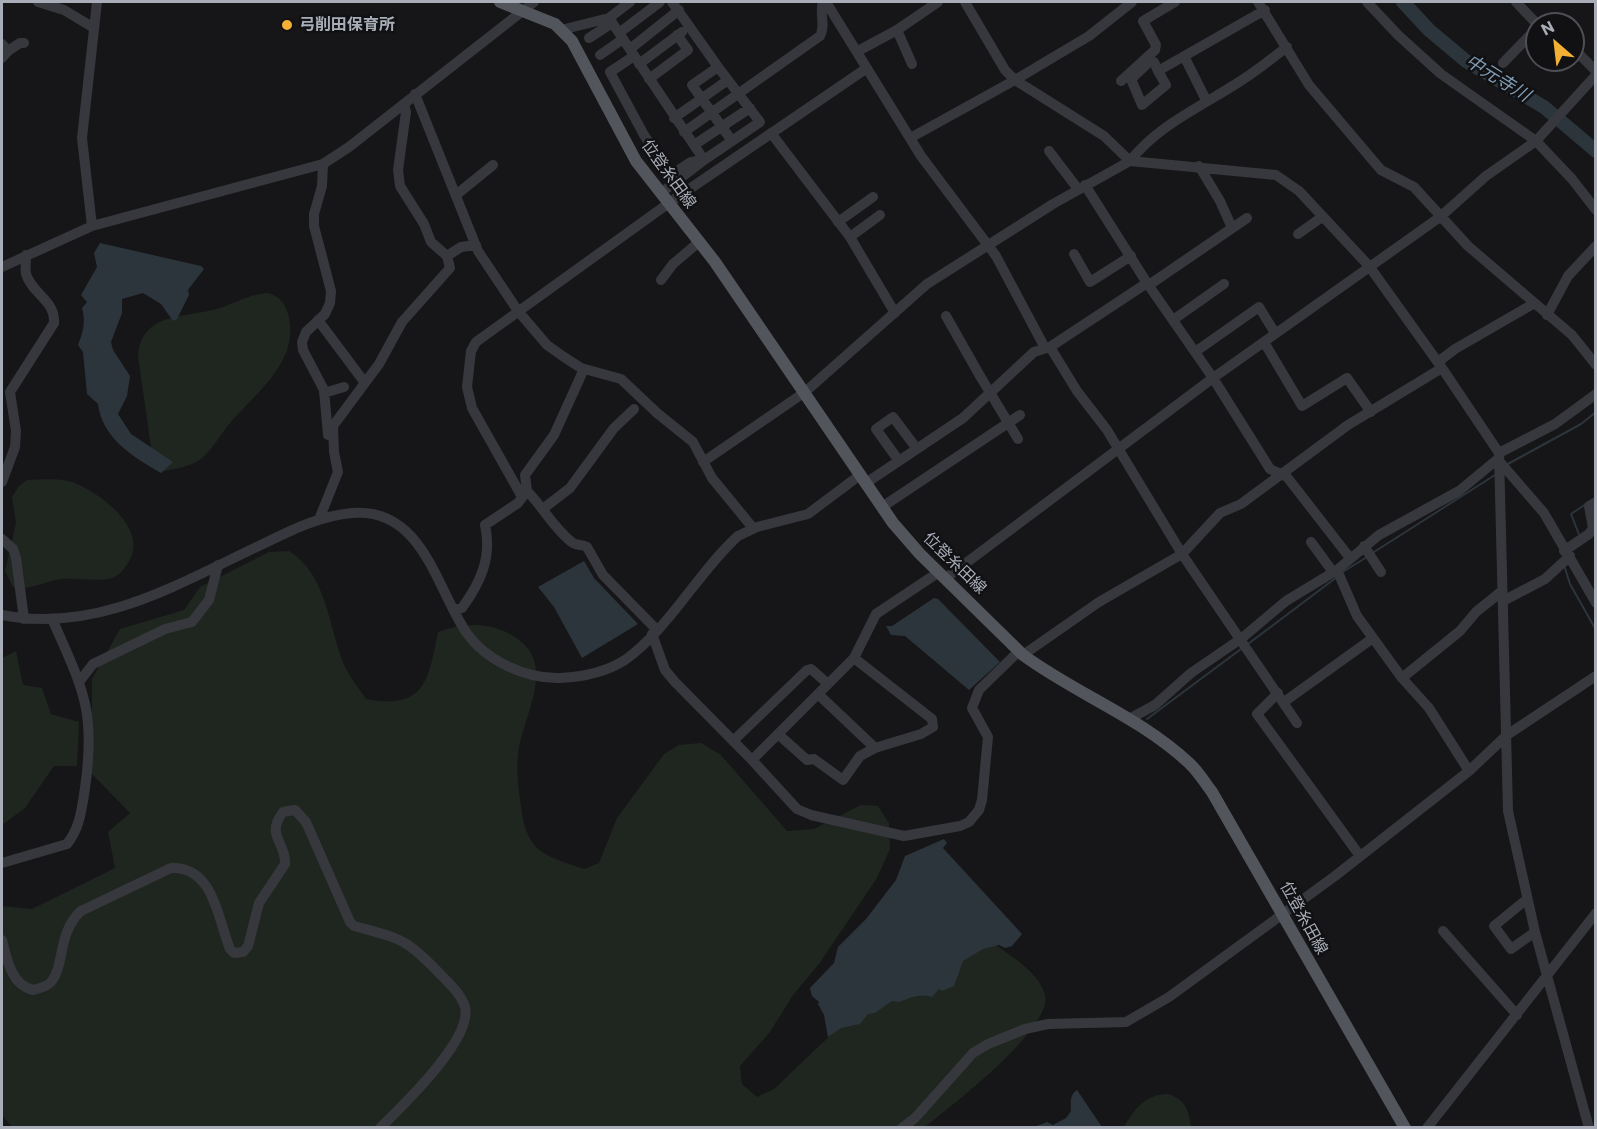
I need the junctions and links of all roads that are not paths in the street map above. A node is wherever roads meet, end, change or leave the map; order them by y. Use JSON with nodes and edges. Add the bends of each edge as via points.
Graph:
{"nodes":[{"id":1,"x":38,"y":2,"type":"edge"},
{"id":2,"x":97,"y":2,"type":"edge"},
{"id":3,"x":500,"y":2,"type":"edge"},
{"id":4,"x":534,"y":2,"type":"edge"},
{"id":5,"x":630,"y":2,"type":"edge"},
{"id":6,"x":639,"y":2,"type":"edge"},
{"id":7,"x":660,"y":2,"type":"edge"},
{"id":8,"x":824,"y":2,"type":"edge"},
{"id":9,"x":938,"y":2,"type":"edge"},
{"id":10,"x":965,"y":2,"type":"edge"},
{"id":11,"x":1132,"y":2,"type":"edge"},
{"id":12,"x":1175,"y":2,"type":"edge"},
{"id":13,"x":1367,"y":2,"type":"edge"},
{"id":14,"x":676,"y":6,"type":"edge"},
{"id":15,"x":1262,"y":6,"type":"edge"},
{"id":16,"x":522,"y":9,"type":"junction"},
{"id":17,"x":646,"y":12,"type":"junction"},
{"id":18,"x":610,"y":20,"type":"junction"},
{"id":19,"x":690,"y":26,"type":"junction"},
{"id":20,"x":94,"y":28,"type":"junction"},
{"id":21,"x":561,"y":30,"type":"junction"},
{"id":22,"x":897,"y":30,"type":"junction"},
{"id":23,"x":677,"y":35,"type":"junction"},
{"id":24,"x":621,"y":36,"type":"junction"},
{"id":25,"x":589,"y":38,"type":"dead end"},
{"id":26,"x":1525,"y":39,"type":"edge"},
{"id":27,"x":24,"y":43,"type":"dead end"},
{"id":28,"x":1287,"y":47,"type":"junction"},
{"id":29,"x":4,"y":51,"type":"edge"},
{"id":30,"x":858,"y":51,"type":"junction"},
{"id":31,"x":600,"y":55,"type":"dead end"},
{"id":32,"x":634,"y":56,"type":"junction"},
{"id":33,"x":1184,"y":56,"type":"junction"},
{"id":34,"x":1585,"y":61,"type":"edge"},
{"id":35,"x":1503,"y":63,"type":"dead end"},
{"id":36,"x":912,"y":64,"type":"dead end"},
{"id":37,"x":717,"y":67,"type":"junction"},
{"id":38,"x":867,"y":68,"type":"junction"},
{"id":39,"x":1158,"y":71,"type":"dead end"},
{"id":40,"x":1596,"y":73,"type":"edge"},
{"id":41,"x":649,"y":79,"type":"junction"},
{"id":42,"x":728,"y":80,"type":"junction"},
{"id":43,"x":1015,"y":80,"type":"junction"},
{"id":44,"x":1121,"y":81,"type":"dead end"},
{"id":45,"x":738,"y":93,"type":"junction"},
{"id":46,"x":415,"y":94,"type":"junction"},
{"id":47,"x":702,"y":99,"type":"junction"},
{"id":48,"x":1206,"y":100,"type":"junction"},
{"id":49,"x":404,"y":104,"type":"junction"},
{"id":50,"x":750,"y":108,"type":"junction"},
{"id":51,"x":711,"y":112,"type":"junction"},
{"id":52,"x":674,"y":118,"type":"junction"},
{"id":53,"x":722,"y":127,"type":"junction"},
{"id":54,"x":684,"y":132,"type":"junction"},
{"id":55,"x":771,"y":133,"type":"junction"},
{"id":56,"x":912,"y":137,"type":"junction"},
{"id":57,"x":1538,"y":138,"type":"junction"},
{"id":58,"x":732,"y":141,"type":"junction"},
{"id":59,"x":694,"y":145,"type":"junction"},
{"id":60,"x":1049,"y":151,"type":"dead end"},
{"id":61,"x":704,"y":160,"type":"junction"},
{"id":62,"x":1130,"y":161,"type":"junction"},
{"id":63,"x":323,"y":164,"type":"junction"},
{"id":64,"x":493,"y":165,"type":"dead end"},
{"id":65,"x":1199,"y":166,"type":"junction"},
{"id":66,"x":1082,"y":187,"type":"junction"},
{"id":67,"x":661,"y":193,"type":"junction"},
{"id":68,"x":456,"y":195,"type":"junction"},
{"id":69,"x":873,"y":197,"type":"dead end"},
{"id":70,"x":669,"y":203,"type":"junction"},
{"id":71,"x":1596,"y":210,"type":"edge"},
{"id":72,"x":880,"y":215,"type":"dead end"},
{"id":73,"x":1322,"y":217,"type":"junction"},
{"id":74,"x":1440,"y":217,"type":"junction"},
{"id":75,"x":1246,"y":218,"type":"dead end"},
{"id":76,"x":838,"y":222,"type":"junction"},
{"id":77,"x":92,"y":226,"type":"junction"},
{"id":78,"x":1232,"y":228,"type":"junction"},
{"id":79,"x":1298,"y":234,"type":"dead end"},
{"id":80,"x":850,"y":237,"type":"junction"},
{"id":81,"x":699,"y":242,"type":"junction"},
{"id":82,"x":476,"y":245,"type":"junction"},
{"id":83,"x":989,"y":245,"type":"junction"},
{"id":84,"x":1596,"y":246,"type":"edge"},
{"id":85,"x":1074,"y":254,"type":"dead end"},
{"id":86,"x":26,"y":255,"type":"junction"},
{"id":87,"x":447,"y":256,"type":"junction"},
{"id":88,"x":1131,"y":256,"type":"junction"},
{"id":89,"x":1369,"y":266,"type":"junction"},
{"id":90,"x":2,"y":267,"type":"edge"},
{"id":91,"x":661,"y":280,"type":"dead end"},
{"id":92,"x":1148,"y":284,"type":"junction"},
{"id":93,"x":1224,"y":284,"type":"dead end"},
{"id":94,"x":1533,"y":304,"type":"junction"},
{"id":95,"x":518,"y":311,"type":"junction"},
{"id":96,"x":895,"y":313,"type":"junction"},
{"id":97,"x":1547,"y":315,"type":"junction"},
{"id":98,"x":946,"y":316,"type":"dead end"},
{"id":99,"x":318,"y":320,"type":"junction"},
{"id":100,"x":1173,"y":320,"type":"junction"},
{"id":101,"x":1275,"y":333,"type":"junction"},
{"id":102,"x":1264,"y":342,"type":"junction"},
{"id":103,"x":1048,"y":348,"type":"junction"},
{"id":104,"x":1195,"y":352,"type":"junction"},
{"id":105,"x":1440,"y":365,"type":"junction"},
{"id":106,"x":1596,"y":365,"type":"edge"},
{"id":107,"x":584,"y":369,"type":"junction"},
{"id":108,"x":1214,"y":378,"type":"junction"},
{"id":109,"x":365,"y":383,"type":"junction"},
{"id":110,"x":344,"y":387,"type":"dead end"},
{"id":111,"x":805,"y":392,"type":"junction"},
{"id":112,"x":324,"y":393,"type":"junction"},
{"id":113,"x":1596,"y":394,"type":"edge"},
{"id":114,"x":634,"y":410,"type":"dead end"},
{"id":115,"x":1371,"y":412,"type":"junction"},
{"id":116,"x":1020,"y":415,"type":"dead end"},
{"id":117,"x":1009,"y":423,"type":"junction"},
{"id":118,"x":1018,"y":439,"type":"dead end"},
{"id":119,"x":917,"y":449,"type":"junction"},
{"id":120,"x":1119,"y":449,"type":"junction"},
{"id":121,"x":334,"y":452,"type":"junction"},
{"id":122,"x":1499,"y":457,"type":"junction"},
{"id":123,"x":899,"y":461,"type":"junction"},
{"id":124,"x":703,"y":462,"type":"junction"},
{"id":125,"x":1279,"y":475,"type":"junction"},
{"id":126,"x":863,"y":479,"type":"junction"},
{"id":127,"x":2,"y":482,"type":"edge"},
{"id":128,"x":524,"y":493,"type":"junction"},
{"id":129,"x":1596,"y":502,"type":"edge"},
{"id":130,"x":882,"y":507,"type":"junction"},
{"id":131,"x":544,"y":508,"type":"junction"},
{"id":132,"x":320,"y":517,"type":"junction"},
{"id":133,"x":753,"y":528,"type":"junction"},
{"id":134,"x":2,"y":539,"type":"edge"},
{"id":135,"x":1311,"y":542,"type":"dead end"},
{"id":136,"x":1364,"y":546,"type":"junction"},
{"id":137,"x":1182,"y":554,"type":"junction"},
{"id":138,"x":1567,"y":554,"type":"junction"},
{"id":139,"x":1350,"y":558,"type":"junction"},
{"id":140,"x":218,"y":565,"type":"junction"},
{"id":141,"x":1335,"y":571,"type":"junction"},
{"id":142,"x":1381,"y":572,"type":"dead end"},
{"id":143,"x":943,"y":575,"type":"junction"},
{"id":144,"x":1502,"y":596,"type":"junction"},
{"id":145,"x":1596,"y":603,"type":"edge"},
{"id":146,"x":454,"y":610,"type":"junction"},
{"id":147,"x":2,"y":615,"type":"edge"},
{"id":148,"x":24,"y":619,"type":"junction"},
{"id":149,"x":53,"y":621,"type":"junction"},
{"id":150,"x":654,"y":632,"type":"junction"},
{"id":151,"x":1242,"y":638,"type":"junction"},
{"id":152,"x":1373,"y":638,"type":"junction"},
{"id":153,"x":1021,"y":653,"type":"junction"},
{"id":154,"x":854,"y":658,"type":"junction"},
{"id":155,"x":1596,"y":676,"type":"edge"},
{"id":156,"x":1402,"y":678,"type":"junction"},
{"id":157,"x":80,"y":682,"type":"junction"},
{"id":158,"x":828,"y":684,"type":"junction"},
{"id":159,"x":818,"y":694,"type":"junction"},
{"id":160,"x":1281,"y":698,"type":"junction"},
{"id":161,"x":1131,"y":718,"type":"junction"},
{"id":162,"x":1297,"y":723,"type":"dead end"},
{"id":163,"x":778,"y":734,"type":"junction"},
{"id":164,"x":1507,"y":735,"type":"junction"},
{"id":165,"x":733,"y":741,"type":"junction"},
{"id":166,"x":875,"y":748,"type":"junction"},
{"id":167,"x":752,"y":760,"type":"junction"},
{"id":168,"x":1469,"y":771,"type":"junction"},
{"id":169,"x":1360,"y":856,"type":"junction"},
{"id":170,"x":2,"y":863,"type":"edge"},
{"id":171,"x":1527,"y":899,"type":"junction"},
{"id":172,"x":1596,"y":913,"type":"edge"},
{"id":173,"x":1283,"y":914,"type":"junction"},
{"id":174,"x":1443,"y":931,"type":"dead end"},
{"id":175,"x":1535,"y":932,"type":"junction"},
{"id":176,"x":2,"y":940,"type":"edge"},
{"id":177,"x":1549,"y":976,"type":"junction"},
{"id":178,"x":1517,"y":1016,"type":"junction"},
{"id":179,"x":380,"y":1128,"type":"edge"},
{"id":180,"x":902,"y":1128,"type":"edge"},
{"id":181,"x":1405,"y":1128,"type":"edge"},
{"id":182,"x":1427,"y":1128,"type":"edge"},
{"id":183,"x":1589,"y":1128,"type":"edge"}],
"edges":[{"from":1,"to":20,"type":"street","via":[[64,10]]},
{"from":2,"to":20,"type":"street"},
{"from":3,"to":16,"type":"main road","name":"位登糸田線"},
{"from":4,"to":16,"type":"street"},
{"from":5,"to":18,"type":"street"},
{"from":6,"to":17,"type":"street"},
{"from":7,"to":17,"type":"street"},
{"from":8,"to":30,"type":"street"},
{"from":8,"to":45,"type":"street","via":[[820,36]]},
{"from":9,"to":22,"type":"street"},
{"from":10,"to":43,"type":"street","via":[[1005,70]]},
{"from":11,"to":43,"type":"street","via":[[1089,36]]},
{"from":12,"to":44,"type":"street","via":[[1143,21],[1155,50]]},
{"from":13,"to":57,"type":"street","via":[[1441,74]]},
{"from":14,"to":19,"type":"street"},
{"from":14,"to":32,"type":"street"},
{"from":15,"to":28,"type":"street"},
{"from":15,"to":33,"type":"street"},
{"from":16,"to":21,"type":"main road","name":"位登糸田線"},
{"from":16,"to":46,"type":"street"},
{"from":17,"to":24,"type":"street"},
{"from":18,"to":21,"type":"street"},
{"from":18,"to":24,"type":"street"},
{"from":18,"to":25,"type":"street"},
{"from":19,"to":23,"type":"street"},
{"from":19,"to":37,"type":"street"},
{"from":20,"to":77,"type":"street","via":[[82,138]]},
{"from":21,"to":67,"type":"main road","name":"位登糸田線","via":[[572,41],[636,161]]},
{"from":22,"to":30,"type":"street"},
{"from":22,"to":36,"type":"street"},
{"from":23,"to":32,"type":"street"},
{"from":23,"to":41,"type":"street","via":[[688,50]]},
{"from":24,"to":31,"type":"street"},
{"from":24,"to":32,"type":"street"},
{"from":26,"to":35,"type":"street"},
{"from":27,"to":29,"type":"street"},
{"from":28,"to":48,"type":"street"},
{"from":28,"to":74,"type":"street","via":[[1309,85],[1381,170],[1414,187]]},
{"from":30,"to":38,"type":"street"},
{"from":32,"to":41,"type":"street"},
{"from":32,"to":61,"type":"street","via":[[610,72],[644,135],[671,175],[691,162]]},
{"from":33,"to":39,"type":"street"},
{"from":33,"to":48,"type":"street"},
{"from":34,"to":40,"type":"street"},
{"from":37,"to":42,"type":"street"},
{"from":37,"to":47,"type":"street","via":[[692,85]]},
{"from":38,"to":55,"type":"street"},
{"from":38,"to":56,"type":"street"},
{"from":40,"to":57,"type":"street"},
{"from":41,"to":52,"type":"street"},
{"from":42,"to":45,"type":"street"},
{"from":42,"to":47,"type":"street"},
{"from":43,"to":56,"type":"street"},
{"from":43,"to":62,"type":"street","via":[[1104,135]]},
{"from":45,"to":50,"type":"street"},
{"from":45,"to":51,"type":"street"},
{"from":46,"to":49,"type":"street"},
{"from":46,"to":68,"type":"street"},
{"from":47,"to":51,"type":"street"},
{"from":47,"to":52,"type":"street"},
{"from":48,"to":62,"type":"street","via":[[1160,133]]},
{"from":49,"to":63,"type":"street"},
{"from":49,"to":87,"type":"street","via":[[400,186],[431,242]]},
{"from":50,"to":53,"type":"street"},
{"from":50,"to":58,"type":"street","via":[[760,122]]},
{"from":51,"to":53,"type":"street"},
{"from":51,"to":54,"type":"street"},
{"from":52,"to":54,"type":"street"},
{"from":53,"to":58,"type":"street"},
{"from":53,"to":59,"type":"street"},
{"from":54,"to":59,"type":"street"},
{"from":55,"to":70,"type":"street"},
{"from":55,"to":76,"type":"street"},
{"from":56,"to":83,"type":"street","via":[[921,156]]},
{"from":57,"to":71,"type":"street"},
{"from":57,"to":74,"type":"street","via":[[1486,176]]},
{"from":58,"to":61,"type":"street"},
{"from":59,"to":61,"type":"street"},
{"from":60,"to":66,"type":"street"},
{"from":61,"to":67,"type":"street"},
{"from":62,"to":65,"type":"street"},
{"from":62,"to":66,"type":"street"},
{"from":63,"to":77,"type":"street"},
{"from":63,"to":99,"type":"street","via":[[314,226],[331,291],[330,303]]},
{"from":64,"to":68,"type":"street"},
{"from":65,"to":73,"type":"street","via":[[1276,175],[1299,191]]},
{"from":65,"to":78,"type":"street"},
{"from":66,"to":83,"type":"street"},
{"from":66,"to":88,"type":"street"},
{"from":67,"to":70,"type":"main road","name":"位登糸田線"},
{"from":68,"to":82,"type":"street"},
{"from":69,"to":76,"type":"street"},
{"from":70,"to":81,"type":"main road","name":"位登糸田線"},
{"from":70,"to":95,"type":"street"},
{"from":72,"to":80,"type":"street"},
{"from":73,"to":79,"type":"street"},
{"from":73,"to":89,"type":"street"},
{"from":74,"to":89,"type":"street"},
{"from":74,"to":94,"type":"street"},
{"from":75,"to":78,"type":"street"},
{"from":76,"to":80,"type":"street"},
{"from":77,"to":86,"type":"street"},
{"from":78,"to":92,"type":"street"},
{"from":80,"to":96,"type":"street"},
{"from":81,"to":91,"type":"street"},
{"from":81,"to":111,"type":"main road","name":"位登糸田線"},
{"from":82,"to":87,"type":"street","via":[[461,247]]},
{"from":82,"to":95,"type":"street"},
{"from":83,"to":96,"type":"street","via":[[927,284]]},
{"from":83,"to":103,"type":"street"},
{"from":84,"to":97,"type":"street","via":[[1568,276]]},
{"from":85,"to":88,"type":"street","via":[[1090,282]]},
{"from":86,"to":90,"type":"street"},
{"from":86,"to":127,"type":"street","via":[[30,282],[52,307],[54,323],[10,392],[15,447]]},
{"from":87,"to":109,"type":"street","via":[[450,268],[402,322]]},
{"from":88,"to":92,"type":"street"},
{"from":89,"to":101,"type":"street"},
{"from":89,"to":105,"type":"street"},
{"from":92,"to":100,"type":"street"},
{"from":92,"to":103,"type":"street"},
{"from":93,"to":100,"type":"street"},
{"from":94,"to":97,"type":"street"},
{"from":94,"to":105,"type":"street","via":[[1455,349]]},
{"from":95,"to":107,"type":"street","via":[[548,345]]},
{"from":95,"to":128,"type":"street","via":[[476,342],[471,351],[467,387],[472,408]]},
{"from":96,"to":111,"type":"street"},
{"from":97,"to":106,"type":"street","via":[[1580,343]]},
{"from":98,"to":117,"type":"street","bridge":true},
{"from":99,"to":109,"type":"street"},
{"from":99,"to":112,"type":"street","via":[[306,332],[303,350]]},
{"from":100,"to":104,"type":"street"},
{"from":101,"to":102,"type":"street"},
{"from":101,"to":104,"type":"street","via":[[1259,307]]},
{"from":102,"to":108,"type":"street"},
{"from":102,"to":115,"type":"street","via":[[1302,406],[1347,378]]},
{"from":103,"to":119,"type":"street","via":[[1034,352],[963,418]]},
{"from":103,"to":120,"type":"street"},
{"from":104,"to":108,"type":"street"},
{"from":105,"to":115,"type":"street"},
{"from":105,"to":122,"type":"street"},
{"from":107,"to":124,"type":"street","via":[[621,379],[693,442]]},
{"from":107,"to":128,"type":"street","via":[[554,435],[525,475]]},
{"from":108,"to":120,"type":"street"},
{"from":108,"to":125,"type":"street","via":[[1270,469]]},
{"from":109,"to":121,"type":"street","via":[[333,426]]},
{"from":110,"to":112,"type":"street"},
{"from":111,"to":124,"type":"street"},
{"from":111,"to":126,"type":"main road","name":"位登糸田線"},
{"from":112,"to":121,"type":"street","via":[[328,441]]},
{"from":113,"to":122,"type":"street"},
{"from":114,"to":131,"type":"street","via":[[614,428],[570,488]]},
{"from":115,"to":125,"type":"street"},
{"from":116,"to":117,"type":"street"},
{"from":117,"to":118,"type":"street"},
{"from":117,"to":130,"type":"street"},
{"from":119,"to":123,"type":"street"},
{"from":119,"to":123,"type":"street","via":[[893,417],[876,429]]},
{"from":120,"to":137,"type":"street"},
{"from":120,"to":143,"type":"street"},
{"from":121,"to":132,"type":"street","via":[[338,472]]},
{"from":122,"to":136,"type":"street","via":[[1459,491],[1409,516]]},
{"from":122,"to":138,"type":"street","via":[[1544,513]]},
{"from":122,"to":144,"type":"street"},
{"from":123,"to":126,"type":"street"},
{"from":124,"to":133,"type":"street"},
{"from":125,"to":137,"type":"street","via":[[1241,504],[1220,513]]},
{"from":125,"to":139,"type":"street","via":[[1287,477]]},
{"from":126,"to":130,"type":"main road","name":"位登糸田線"},
{"from":126,"to":133,"type":"street","via":[[808,514]]},
{"from":128,"to":131,"type":"street"},
{"from":128,"to":146,"type":"street","via":[[518,503],[484,525],[488,555],[480,580],[462,609]]},
{"from":129,"to":138,"type":"street","via":[[1588,512],[1593,528]]},
{"from":130,"to":143,"type":"main road","name":"位登糸田線","via":[[920,554]]},
{"from":131,"to":150,"type":"street","via":[[566,537],[587,547],[603,575]]},
{"from":132,"to":140,"type":"street"},
{"from":132,"to":146,"type":"street","via":[[368,513],[395,524],[419,544]]},
{"from":133,"to":150,"type":"street","via":[[733,541]]},
{"from":134,"to":148,"type":"street","via":[[16,558]]},
{"from":135,"to":141,"type":"street"},
{"from":136,"to":139,"type":"street"},
{"from":136,"to":142,"type":"street"},
{"from":137,"to":151,"type":"street"},
{"from":137,"to":153,"type":"street"},
{"from":138,"to":144,"type":"street","via":[[1545,579]]},
{"from":138,"to":145,"type":"street"},
{"from":139,"to":141,"type":"street"},
{"from":140,"to":149,"type":"street","via":[[158,595],[116,609]]},
{"from":140,"to":157,"type":"street","via":[[209,600],[192,622],[165,629],[93,664]]},
{"from":141,"to":151,"type":"street","via":[[1286,602]]},
{"from":141,"to":152,"type":"street","via":[[1357,616]]},
{"from":143,"to":153,"type":"main road","name":"位登糸田線"},
{"from":143,"to":154,"type":"street","via":[[876,614]]},
{"from":144,"to":156,"type":"street","via":[[1476,612],[1460,631]]},
{"from":144,"to":164,"type":"street"},
{"from":146,"to":150,"type":"street","via":[[467,634],[502,664],[544,677],[572,678],[604,670],[625,660]]},
{"from":147,"to":148,"type":"street"},
{"from":148,"to":149,"type":"street"},
{"from":149,"to":157,"type":"street"},
{"from":150,"to":165,"type":"street","via":[[665,670]]},
{"from":151,"to":160,"type":"street"},
{"from":151,"to":161,"type":"street","via":[[1191,673],[1155,705]]},
{"from":152,"to":156,"type":"street"},
{"from":152,"to":160,"type":"street"},
{"from":153,"to":161,"type":"main road","name":"位登糸田線","via":[[1042,669]]},
{"from":153,"to":167,"type":"street","via":[[979,690],[972,708],[988,737],[982,800],[969,822],[960,826],[904,836],[811,815],[797,809]]},
{"from":154,"to":158,"type":"street"},
{"from":154,"to":166,"type":"street","via":[[934,724],[921,734]]},
{"from":155,"to":164,"type":"street"},
{"from":156,"to":168,"type":"street","via":[[1429,708]]},
{"from":157,"to":170,"type":"street","via":[[91,748],[73,837],[62,847]]},
{"from":158,"to":159,"type":"street"},
{"from":158,"to":165,"type":"street","via":[[811,669],[807,670]]},
{"from":159,"to":163,"type":"street"},
{"from":159,"to":166,"type":"street"},
{"from":160,"to":162,"type":"street"},
{"from":160,"to":169,"type":"street","via":[[1257,714]]},
{"from":161,"to":173,"type":"main road","name":"位登糸田線","via":[[1191,764],[1212,792]]},
{"from":163,"to":166,"type":"street","via":[[807,760],[814,759],[843,780],[860,756]]},
{"from":163,"to":167,"type":"street"},
{"from":164,"to":168,"type":"street"},
{"from":164,"to":171,"type":"street","via":[[1508,811]]},
{"from":165,"to":167,"type":"street"},
{"from":168,"to":169,"type":"street"},
{"from":169,"to":173,"type":"street"},
{"from":171,"to":175,"type":"street"},
{"from":171,"to":175,"type":"street","via":[[1494,926],[1511,949]]},
{"from":172,"to":177,"type":"street"},
{"from":173,"to":180,"type":"street","via":[[1189,985],[1126,1022],[1048,1024],[988,1044],[973,1053]]},
{"from":173,"to":181,"type":"main road","name":"位登糸田線"},
{"from":174,"to":178,"type":"street"},
{"from":175,"to":177,"type":"street"},
{"from":176,"to":179,"type":"street","via":[[19,984],[33,990],[48,985],[55,975],[63,940],[74,916],[171,868],[181,868],[200,878],[211,895],[230,949],[243,952],[259,903],[285,864],[275,825],[283,812],[295,810],[306,822],[350,922],[406,942],[454,988],[465,1007],[459,1037]]},
{"from":177,"to":178,"type":"street"},
{"from":177,"to":183,"type":"street"},
{"from":178,"to":182,"type":"street"}]}
